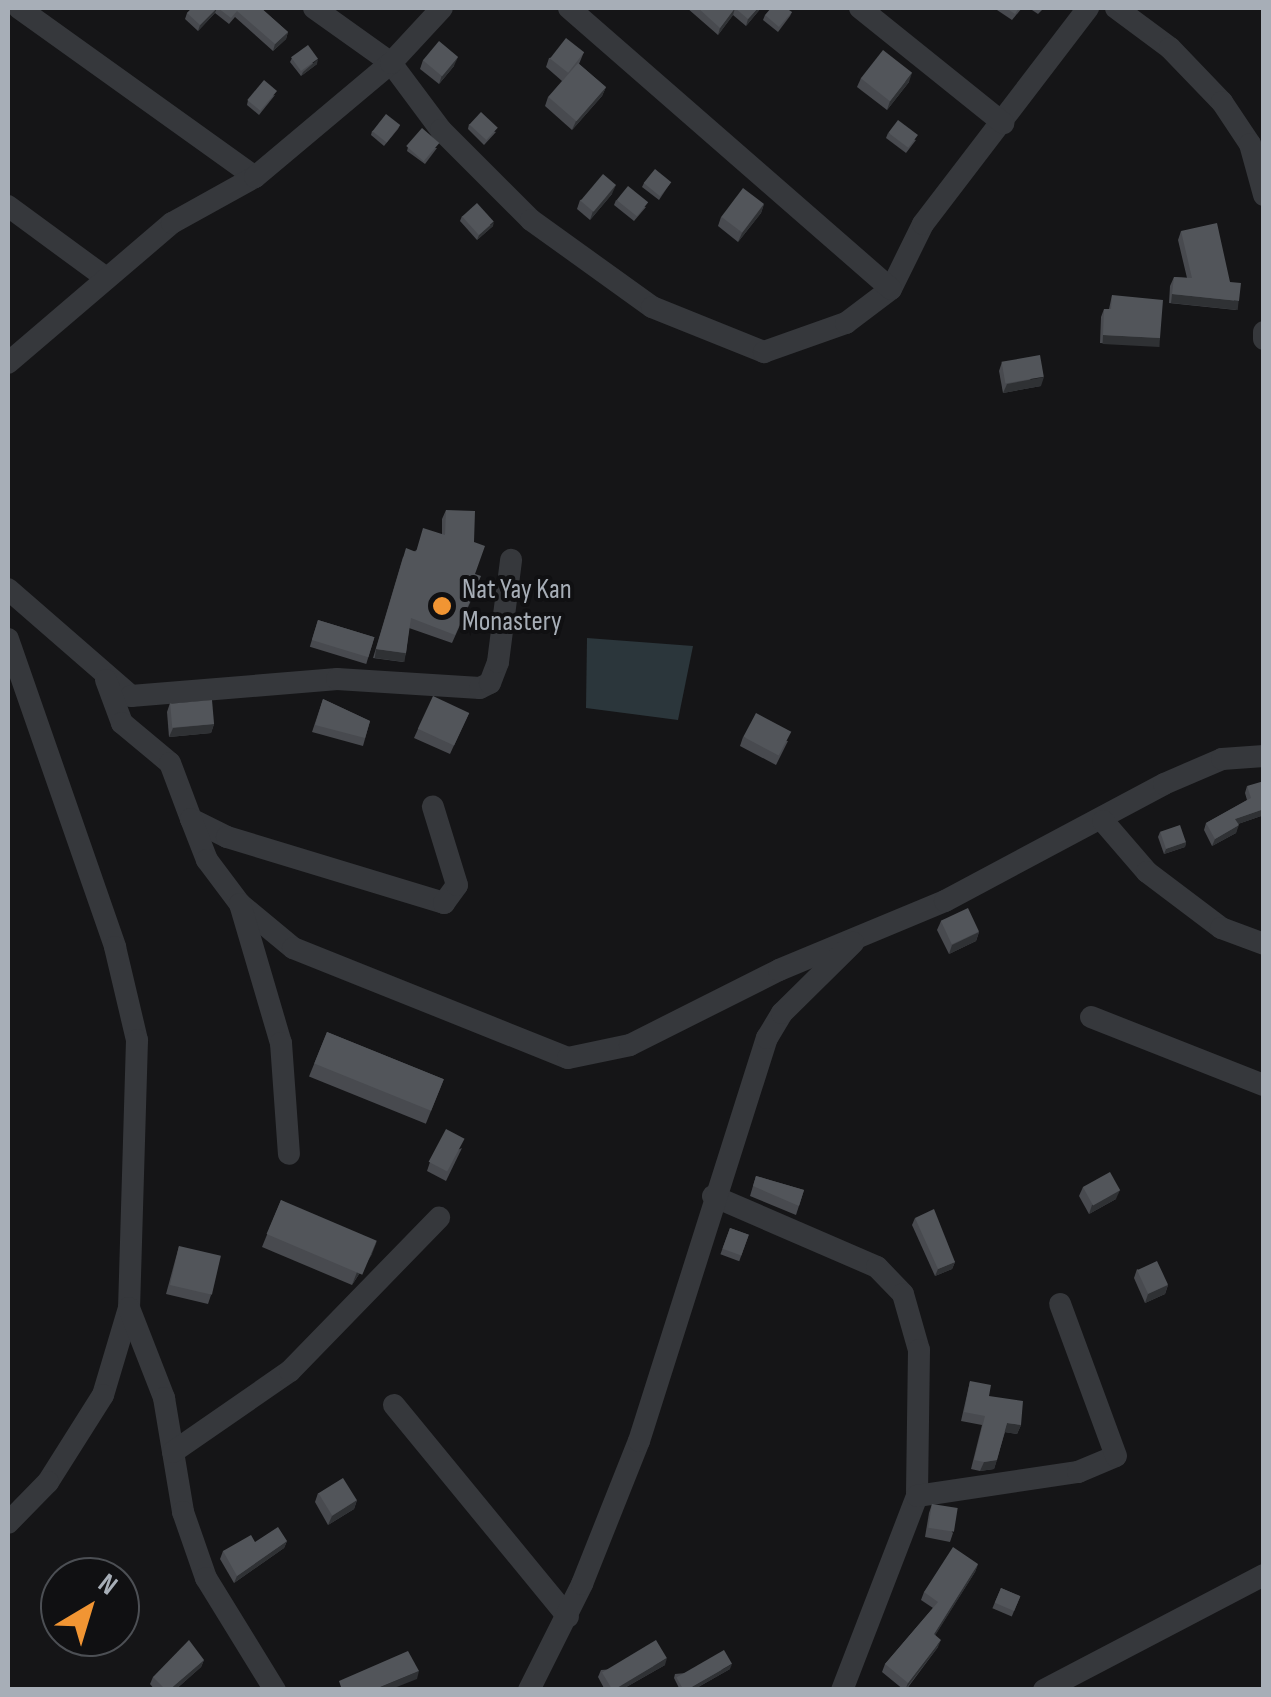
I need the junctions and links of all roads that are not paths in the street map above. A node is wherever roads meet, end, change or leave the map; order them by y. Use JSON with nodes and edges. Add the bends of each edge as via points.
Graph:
{"nodes":[{"id":1,"x":19,"y":8,"type":"edge"},
{"id":2,"x":314,"y":8,"type":"edge"},
{"id":3,"x":442,"y":8,"type":"edge"},
{"id":4,"x":569,"y":8,"type":"edge"},
{"id":5,"x":860,"y":8,"type":"edge"},
{"id":6,"x":1088,"y":8,"type":"edge"},
{"id":7,"x":1116,"y":8,"type":"edge"},
{"id":8,"x":392,"y":64,"type":"junction"},
{"id":9,"x":1003,"y":122,"type":"junction"},
{"id":10,"x":255,"y":176,"type":"junction"},
{"id":11,"x":1264,"y":195,"type":"edge"},
{"id":12,"x":8,"y":206,"type":"edge"},
{"id":13,"x":106,"y":278,"type":"junction"},
{"id":14,"x":891,"y":290,"type":"junction"},
{"id":15,"x":8,"y":363,"type":"edge"},
{"id":16,"x":511,"y":560,"type":"dead end"},
{"id":17,"x":8,"y":589,"type":"edge"},
{"id":18,"x":8,"y":639,"type":"edge"},
{"id":19,"x":106,"y":680,"type":"junction"},
{"id":20,"x":1264,"y":756,"type":"edge"},
{"id":21,"x":433,"y":807,"type":"dead end"},
{"id":22,"x":191,"y":819,"type":"junction"},
{"id":23,"x":1103,"y":821,"type":"junction"},
{"id":24,"x":240,"y":904,"type":"junction"},
{"id":25,"x":859,"y":937,"type":"junction"},
{"id":26,"x":1264,"y":944,"type":"edge"},
{"id":27,"x":1091,"y":1017,"type":"dead end"},
{"id":28,"x":1264,"y":1085,"type":"edge"},
{"id":29,"x":290,"y":1154,"type":"dead end"},
{"id":30,"x":713,"y":1196,"type":"junction"},
{"id":31,"x":439,"y":1218,"type":"dead end"},
{"id":32,"x":1060,"y":1304,"type":"dead end"},
{"id":33,"x":129,"y":1308,"type":"junction"},
{"id":34,"x":394,"y":1405,"type":"dead end"},
{"id":35,"x":173,"y":1452,"type":"junction"},
{"id":36,"x":918,"y":1496,"type":"junction"},
{"id":37,"x":8,"y":1523,"type":"edge"},
{"id":38,"x":1264,"y":1574,"type":"edge"},
{"id":39,"x":568,"y":1617,"type":"junction"},
{"id":40,"x":275,"y":1690,"type":"edge"},
{"id":41,"x":529,"y":1690,"type":"edge"},
{"id":42,"x":842,"y":1690,"type":"edge"},
{"id":43,"x":1044,"y":1690,"type":"edge"}],
"edges":[{"from":1,"to":10,"type":"street"},
{"from":2,"to":8,"type":"street"},
{"from":3,"to":8,"type":"street"},
{"from":4,"to":14,"type":"street"},
{"from":5,"to":9,"type":"street"},
{"from":6,"to":9,"type":"street"},
{"from":7,"to":11,"type":"street","via":[[1170,48],[1222,102],[1250,144]]},
{"from":8,"to":10,"type":"street"},
{"from":8,"to":14,"type":"street","via":[[441,130],[531,220],[652,307],[764,352],[846,323]]},
{"from":9,"to":14,"type":"street","via":[[923,224]]},
{"from":10,"to":13,"type":"street","via":[[172,223]]},
{"from":12,"to":13,"type":"street"},
{"from":13,"to":15,"type":"street"},
{"from":16,"to":19,"type":"street","via":[[498,662],[490,683],[480,688],[337,679],[131,696]]},
{"from":17,"to":19,"type":"street"},
{"from":18,"to":33,"type":"street","via":[[114,947],[137,1040]]},
{"from":19,"to":22,"type":"street","via":[[122,724],[170,763]]},
{"from":20,"to":23,"type":"street","via":[[1222,759]]},
{"from":21,"to":22,"type":"street","via":[[457,886],[444,903],[227,837]]},
{"from":22,"to":24,"type":"street","via":[[207,860]]},
{"from":23,"to":25,"type":"street"},
{"from":23,"to":26,"type":"street","via":[[1177,895],[1221,928]]},
{"from":24,"to":25,"type":"street","via":[[293,948],[568,1058],[630,1045]]},
{"from":24,"to":29,"type":"street","via":[[280,1043]]},
{"from":25,"to":30,"type":"street","via":[[766,1038]]},
{"from":27,"to":28,"type":"street"},
{"from":30,"to":36,"type":"street","via":[[877,1267],[903,1294],[919,1350]]},
{"from":30,"to":39,"type":"street","via":[[640,1441]]},
{"from":31,"to":35,"type":"street","via":[[290,1371]]},
{"from":32,"to":36,"type":"street","via":[[1116,1456],[1078,1472]]},
{"from":33,"to":35,"type":"street","via":[[164,1398]]},
{"from":33,"to":37,"type":"street","via":[[103,1395],[48,1482]]},
{"from":34,"to":39,"type":"street"},
{"from":35,"to":40,"type":"street","via":[[182,1512],[206,1578]]},
{"from":36,"to":42,"type":"street"},
{"from":38,"to":43,"type":"street"},
{"from":39,"to":41,"type":"street"}]}
